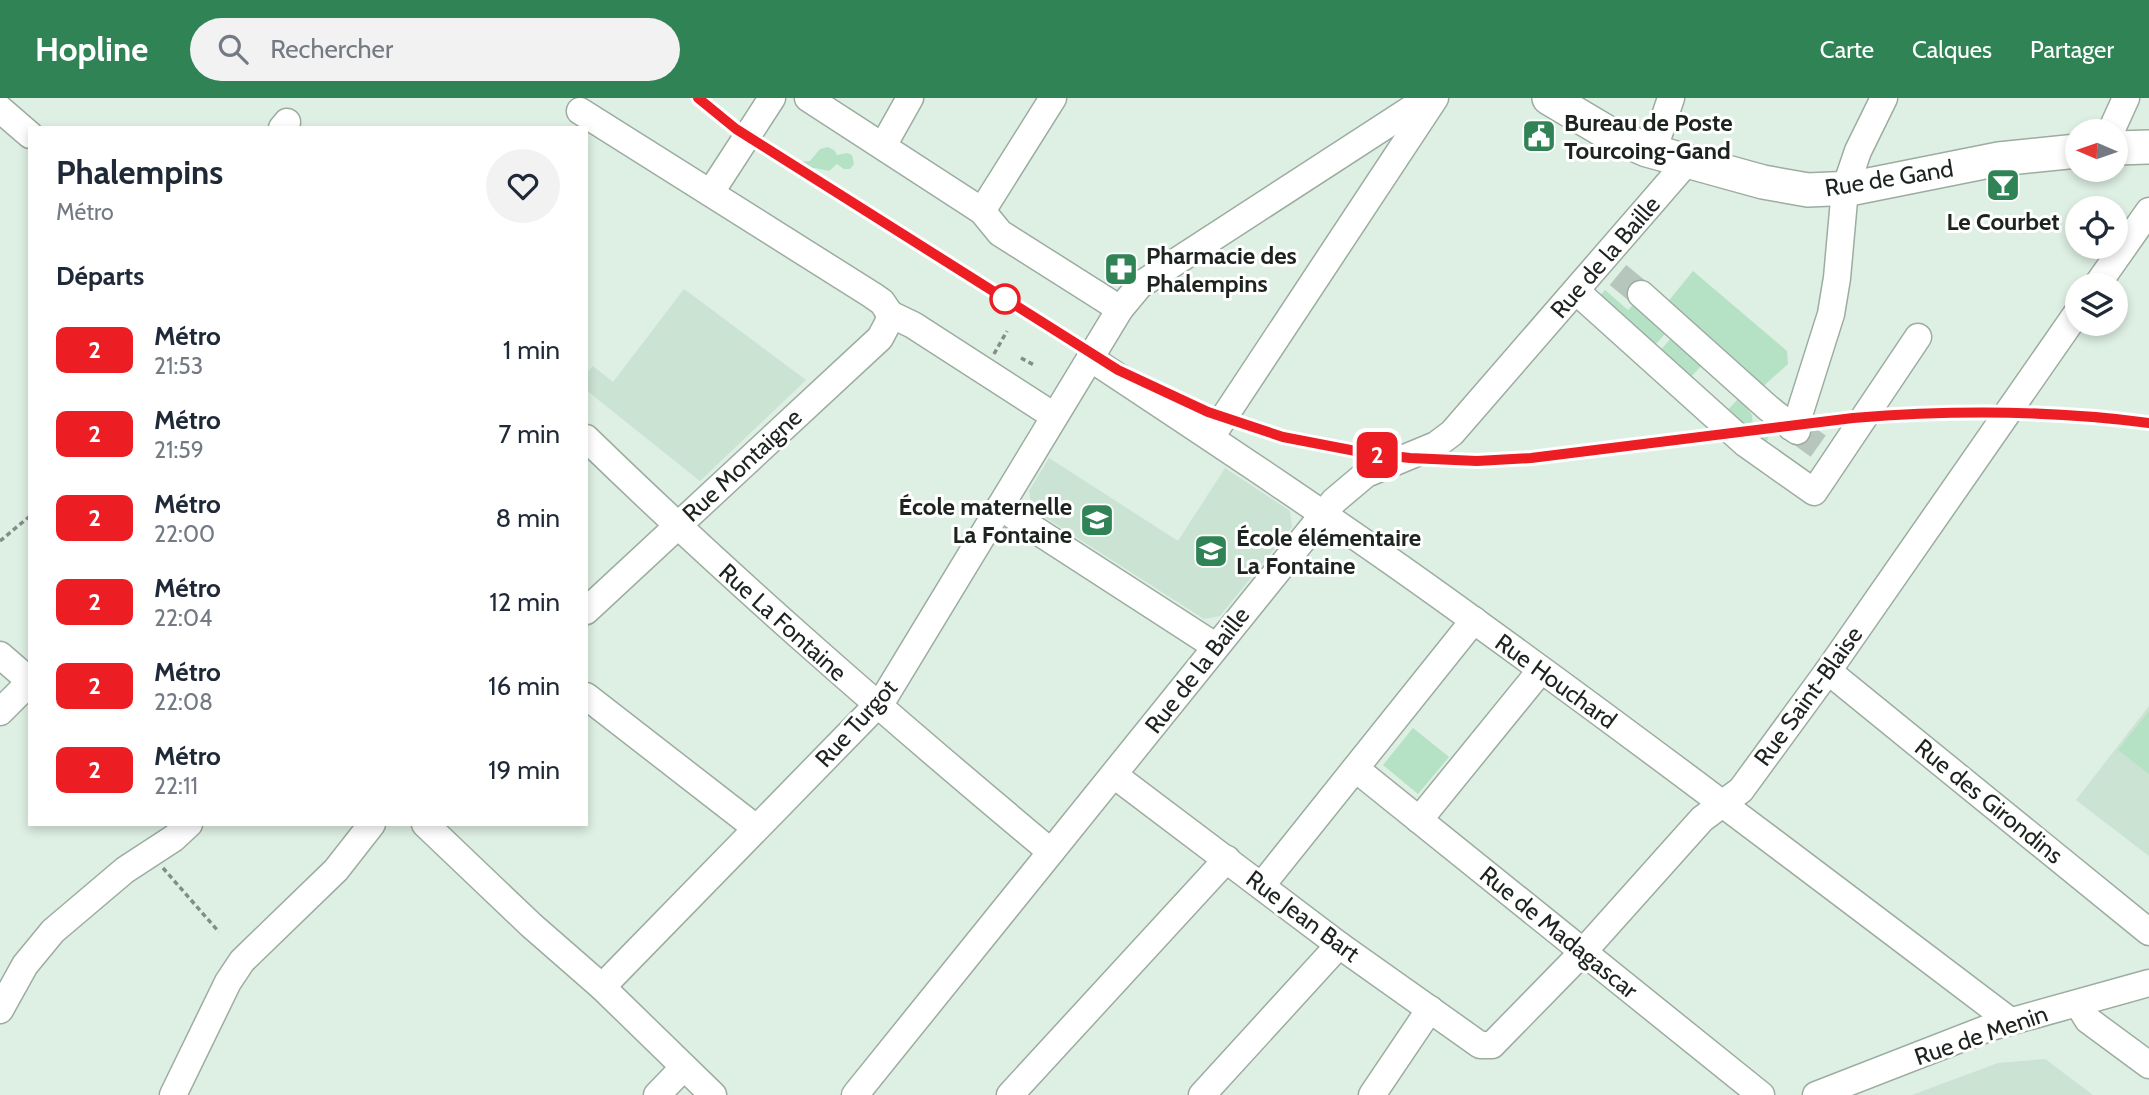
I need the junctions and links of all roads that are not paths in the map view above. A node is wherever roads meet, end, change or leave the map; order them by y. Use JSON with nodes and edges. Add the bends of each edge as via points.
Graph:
{"nodes":[{"id":1,"x":772,"y":98,"type":"edge"},
{"id":2,"x":808,"y":98,"type":"edge"},
{"id":3,"x":910,"y":98,"type":"edge"},
{"id":4,"x":1053,"y":98,"type":"edge"},
{"id":5,"x":1428,"y":98,"type":"edge"},
{"id":6,"x":1435,"y":98,"type":"edge"},
{"id":7,"x":1549,"y":98,"type":"edge"},
{"id":8,"x":1671,"y":98,"type":"edge"},
{"id":9,"x":1884,"y":98,"type":"edge"},
{"id":10,"x":2126,"y":98,"type":"edge"},
{"id":11,"x":0,"y":109,"type":"edge"},
{"id":12,"x":579,"y":112,"type":"edge"},
{"id":13,"x":2116,"y":119,"type":"edge"},
{"id":14,"x":28,"y":133,"type":"edge"},
{"id":15,"x":883,"y":146,"type":"junction"},
{"id":16,"x":2149,"y":147,"type":"edge"},
{"id":17,"x":2128,"y":148,"type":"edge"},
{"id":18,"x":1653,"y":152,"type":"junction"},
{"id":19,"x":2065,"y":152,"type":"edge"},
{"id":20,"x":1687,"y":162,"type":"junction"},
{"id":21,"x":1844,"y":189,"type":"junction"},
{"id":22,"x":711,"y":192,"type":"junction"},
{"id":23,"x":982,"y":211,"type":"junction"},
{"id":24,"x":2149,"y":211,"type":"edge"},
{"id":25,"x":2105,"y":273,"type":"edge"},
{"id":26,"x":1576,"y":291,"type":"junction"},
{"id":27,"x":1641,"y":294,"type":"tunnel mouth"},
{"id":28,"x":1120,"y":309,"type":"junction"},
{"id":29,"x":902,"y":320,"type":"junction"},
{"id":30,"x":2065,"y":330,"type":"edge"},
{"id":31,"x":1918,"y":337,"type":"dead end"},
{"id":32,"x":1090,"y":358,"type":"junction"},
{"id":33,"x":1054,"y":416,"type":"junction"},
{"id":34,"x":1211,"y":437,"type":"junction"},
{"id":35,"x":588,"y":440,"type":"edge"},
{"id":36,"x":1000,"y":507,"type":"junction"},
{"id":37,"x":1323,"y":514,"type":"junction"},
{"id":38,"x":677,"y":526,"type":"junction"},
{"id":39,"x":588,"y":609,"type":"edge"},
{"id":40,"x":1474,"y":620,"type":"junction"},
{"id":41,"x":1215,"y":646,"type":"junction"},
{"id":42,"x":0,"y":655,"type":"edge"},
{"id":43,"x":1541,"y":670,"type":"junction"},
{"id":44,"x":1828,"y":671,"type":"junction"},
{"id":45,"x":28,"y":680,"type":"edge"},
{"id":46,"x":28,"y":684,"type":"edge"},
{"id":47,"x":588,"y":698,"type":"edge"},
{"id":48,"x":877,"y":706,"type":"junction"},
{"id":49,"x":0,"y":712,"type":"edge"},
{"id":50,"x":1356,"y":769,"type":"junction"},
{"id":51,"x":1114,"y":775,"type":"junction"},
{"id":52,"x":1722,"y":803,"type":"junction"},
{"id":53,"x":1419,"y":820,"type":"junction"},
{"id":54,"x":187,"y":826,"type":"edge"},
{"id":55,"x":370,"y":826,"type":"edge"},
{"id":56,"x":427,"y":826,"type":"edge"},
{"id":57,"x":757,"y":828,"type":"junction"},
{"id":58,"x":1051,"y":852,"type":"junction"},
{"id":59,"x":1227,"y":859,"type":"junction"},
{"id":60,"x":1262,"y":885,"type":"junction"},
{"id":61,"x":2149,"y":932,"type":"edge"},
{"id":62,"x":1339,"y":945,"type":"junction"},
{"id":63,"x":1583,"y":952,"type":"junction"},
{"id":64,"x":2149,"y":983,"type":"edge"},
{"id":65,"x":602,"y":987,"type":"junction"},
{"id":66,"x":2078,"y":1004,"type":"junction"},
{"id":67,"x":1430,"y":1009,"type":"junction"},
{"id":68,"x":0,"y":1010,"type":"edge"},
{"id":69,"x":2010,"y":1021,"type":"junction"},
{"id":70,"x":1496,"y":1043,"type":"joint"},
{"id":71,"x":2149,"y":1065,"type":"edge"},
{"id":72,"x":684,"y":1067,"type":"junction"},
{"id":73,"x":173,"y":1095,"type":"edge"},
{"id":74,"x":657,"y":1095,"type":"edge"},
{"id":75,"x":713,"y":1095,"type":"edge"},
{"id":76,"x":855,"y":1095,"type":"edge"},
{"id":77,"x":1010,"y":1095,"type":"edge"},
{"id":78,"x":1202,"y":1095,"type":"edge"},
{"id":79,"x":1372,"y":1095,"type":"edge"},
{"id":80,"x":1761,"y":1095,"type":"edge"},
{"id":81,"x":1816,"y":1095,"type":"edge"}],
"edges":[{"from":1,"to":22,"type":"street"},
{"from":2,"to":15,"type":"street"},
{"from":3,"to":15,"type":"street"},
{"from":4,"to":23,"type":"street"},
{"from":5,"to":28,"type":"street","name":"Rue Turgot","via":[[1140,285]]},
{"from":6,"to":34,"type":"street"},
{"from":7,"to":18,"type":"main road","name":"Rue de Gand","via":[[1608,133]]},
{"from":8,"to":18,"type":"street"},
{"from":9,"to":21,"type":"street","via":[[1857,150]]},
{"from":10,"to":13,"type":"street"},
{"from":11,"to":14,"type":"street"},
{"from":12,"to":22,"type":"street"},
{"from":15,"to":23,"type":"street"},
{"from":16,"to":17,"type":"main road"},
{"from":18,"to":20,"type":"main road","name":"Rue de Gand"},
{"from":19,"to":21,"type":"main road","name":"Rue de Gand","via":[[1999,159]]},
{"from":20,"to":21,"type":"main road","name":"Rue de Gand","via":[[1780,186]]},
{"from":20,"to":26,"type":"street","name":"Rue de la Baille","via":[[1610,268]]},
{"from":21,"to":27,"type":"street","via":[[1831,314],[1794,429]]},
{"from":22,"to":29,"type":"street","via":[[882,302]]},
{"from":23,"to":28,"type":"street","via":[[1000,233]]},
{"from":24,"to":25,"type":"street"},
{"from":26,"to":31,"type":"street","via":[[1746,444],[1814,492],[1829,454]]},
{"from":26,"to":37,"type":"street","name":"Rue de la Baille","via":[[1452,433],[1436,445],[1366,474]]},
{"from":28,"to":32,"type":"street","name":"Rue Turgot"},
{"from":29,"to":33,"type":"street"},
{"from":29,"to":38,"type":"street","name":"Rue Montaigne"},
{"from":30,"to":44,"type":"street","name":"Rue Saint-Blaise"},
{"from":32,"to":33,"type":"street","name":"Rue Turgot"},
{"from":32,"to":34,"type":"street","name":"Rue Houchard"},
{"from":33,"to":36,"type":"street","name":"Rue Turgot"},
{"from":34,"to":37,"type":"street","name":"Rue Houchard"},
{"from":35,"to":38,"type":"street","name":"Rue La Fontaine"},
{"from":36,"to":41,"type":"street"},
{"from":36,"to":48,"type":"street","name":"Rue Turgot"},
{"from":37,"to":40,"type":"street","name":"Rue Houchard"},
{"from":37,"to":41,"type":"street","name":"Rue de la Baille"},
{"from":38,"to":39,"type":"street","name":"Rue Montaigne"},
{"from":38,"to":48,"type":"street","name":"Rue La Fontaine"},
{"from":40,"to":43,"type":"street","name":"Rue Houchard"},
{"from":40,"to":50,"type":"street"},
{"from":41,"to":51,"type":"street","name":"Rue de la Baille"},
{"from":42,"to":45,"type":"street"},
{"from":43,"to":52,"type":"street","name":"Rue Houchard"},
{"from":43,"to":53,"type":"street"},
{"from":44,"to":52,"type":"street","name":"Rue Saint-Blaise","via":[[1741,790]]},
{"from":44,"to":61,"type":"street","name":"Rue des Girondins"},
{"from":46,"to":49,"type":"street"},
{"from":47,"to":57,"type":"street"},
{"from":48,"to":57,"type":"street","name":"Rue Turgot"},
{"from":48,"to":58,"type":"street","name":"Rue La Fontaine"},
{"from":50,"to":53,"type":"street","name":"Rue de Madagascar"},
{"from":50,"to":60,"type":"street"},
{"from":51,"to":58,"type":"street","name":"Rue de la Baille"},
{"from":51,"to":59,"type":"street","name":"Rue Jean Bart"},
{"from":52,"to":63,"type":"street","name":"Rue Saint-Blaise","via":[[1702,819]]},
{"from":52,"to":69,"type":"street","name":"Rue Houchard"},
{"from":53,"to":63,"type":"street","name":"Rue de Madagascar"},
{"from":54,"to":68,"type":"street","via":[[125,870],[53,931],[25,965]]},
{"from":55,"to":73,"type":"street","via":[[336,870],[242,961]]},
{"from":56,"to":65,"type":"street"},
{"from":57,"to":65,"type":"street","name":"Rue Turgot"},
{"from":58,"to":76,"type":"street","name":"Rue de la Baille"},
{"from":59,"to":60,"type":"street","name":"Rue Jean Bart"},
{"from":59,"to":77,"type":"street"},
{"from":60,"to":62,"type":"street","name":"Rue Jean Bart"},
{"from":62,"to":67,"type":"street","name":"Rue Jean Bart"},
{"from":62,"to":78,"type":"street"},
{"from":63,"to":70,"type":"street","name":"Rue Saint-Blaise"},
{"from":63,"to":80,"type":"street","name":"Rue de Madagascar"},
{"from":64,"to":66,"type":"street","name":"Rue de Menin"},
{"from":65,"to":72,"type":"street"},
{"from":66,"to":69,"type":"street","name":"Rue de Menin"},
{"from":66,"to":71,"type":"street","via":[[2088,1020]]},
{"from":67,"to":70,"type":"street","name":"Rue Jean Bart","via":[[1480,1045]]},
{"from":67,"to":79,"type":"street"},
{"from":69,"to":81,"type":"street","name":"Rue de Menin"},
{"from":72,"to":74,"type":"street"},
{"from":72,"to":75,"type":"street"}]}
